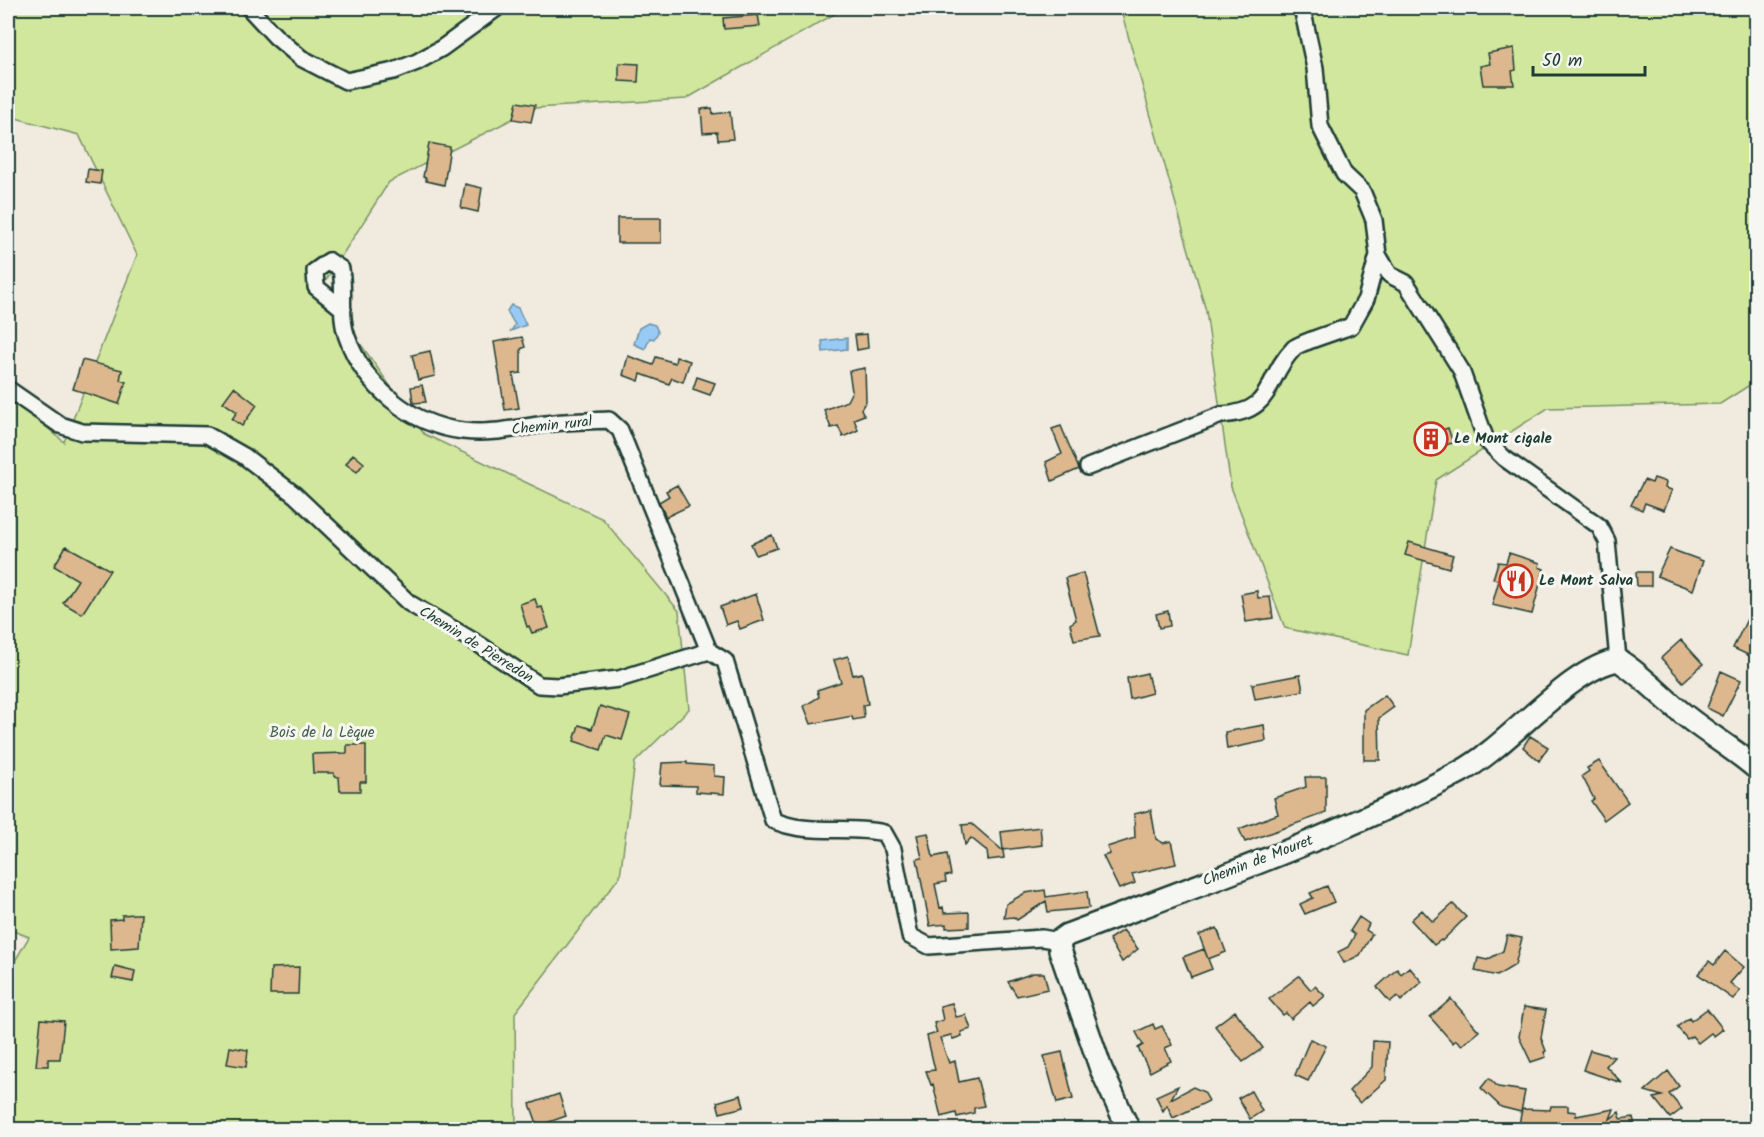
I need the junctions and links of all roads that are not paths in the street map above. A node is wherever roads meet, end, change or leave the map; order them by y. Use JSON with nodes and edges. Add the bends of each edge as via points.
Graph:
{"nodes":[{"id":1,"x":249,"y":8,"type":"edge"},
{"id":2,"x":497,"y":8,"type":"edge"},
{"id":3,"x":1302,"y":8,"type":"edge"},
{"id":4,"x":1378,"y":255,"type":"junction"},
{"id":5,"x":343,"y":309,"type":"dead end"},
{"id":6,"x":8,"y":389,"type":"edge"},
{"id":7,"x":1088,"y":467,"type":"dead end"},
{"id":8,"x":709,"y":651,"type":"junction"},
{"id":9,"x":1618,"y":660,"type":"junction"},
{"id":10,"x":1756,"y":768,"type":"edge"},
{"id":11,"x":1059,"y":941,"type":"junction"},
{"id":12,"x":1129,"y":1130,"type":"edge"}],
"edges":[{"from":1,"to":2,"type":"street","via":[[301,58],[346,81],[417,62]]},
{"from":3,"to":4,"type":"street","via":[[1315,68],[1320,126],[1344,174],[1362,191],[1374,220]]},
{"from":4,"to":7,"type":"street","via":[[1366,299],[1351,326],[1296,346],[1273,378],[1262,402],[1243,414],[1221,415]]},
{"from":4,"to":9,"type":"street","via":[[1390,275],[1406,283],[1461,370],[1486,440],[1504,459],[1599,526],[1607,541]]},
{"from":5,"to":8,"type":"street","name":"Chemin rural","via":[[346,336],[375,385],[393,402],[430,422],[462,431],[498,432],[609,420],[620,430]]},
{"from":6,"to":8,"type":"street","name":"Chemin de Pierredon","via":[[60,425],[82,432],[207,435],[244,456],[295,495],[409,603],[539,685],[619,679]]},
{"from":8,"to":11,"type":"street","via":[[725,661],[772,820],[788,827],[884,833],[893,849],[910,936],[929,946],[1042,938]]},
{"from":9,"to":10,"type":"street"},
{"from":9,"to":11,"type":"street","name":"Chemin de Mouret","via":[[1587,674],[1463,771],[1386,809]]},
{"from":11,"to":12,"type":"street","via":[[1101,1069]]}]}
